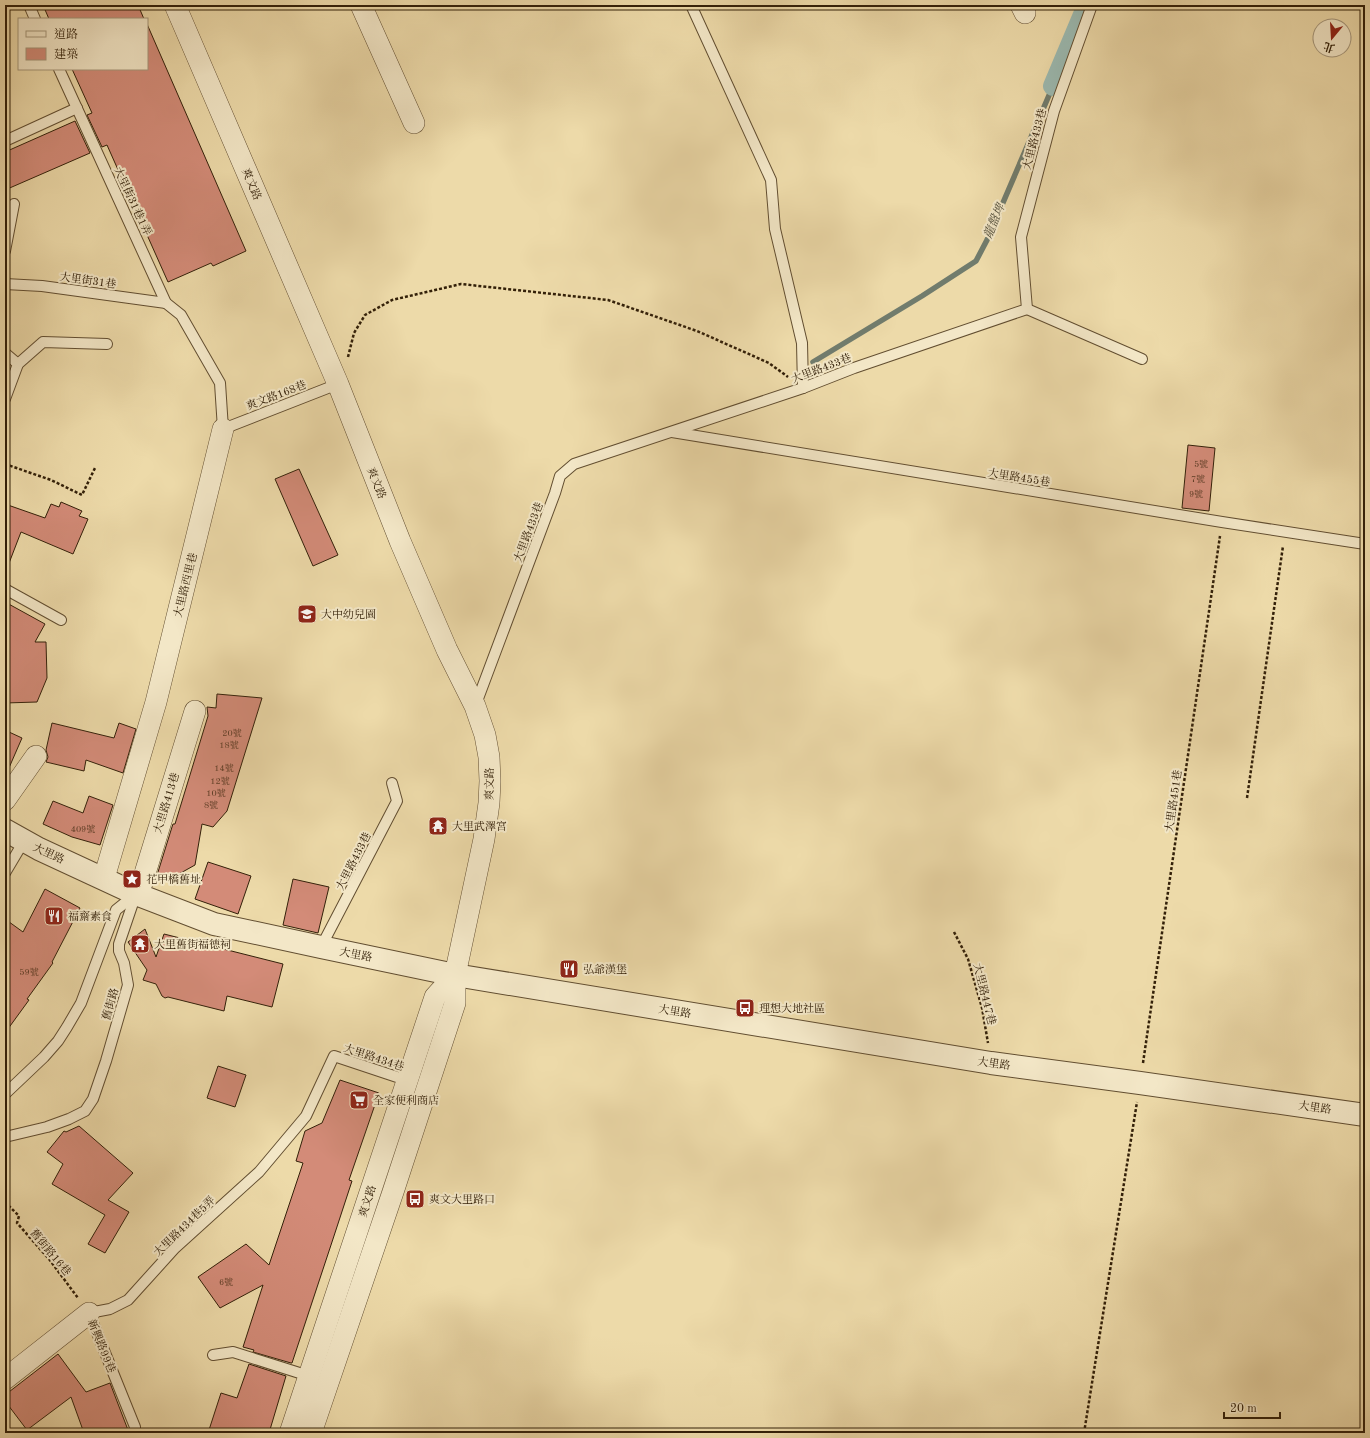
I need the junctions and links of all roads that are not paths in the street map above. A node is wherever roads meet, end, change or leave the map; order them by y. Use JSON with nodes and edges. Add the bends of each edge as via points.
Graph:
{"nodes":[{"id":1,"x":29,"y":5,"type":"edge"},
{"id":2,"x":175,"y":5,"type":"edge"},
{"id":3,"x":361,"y":5,"type":"edge"},
{"id":4,"x":692,"y":5,"type":"edge"},
{"id":5,"x":1092,"y":5,"type":"edge"},
{"id":6,"x":35,"y":18,"type":"edge"},
{"id":7,"x":58,"y":70,"type":"edge"},
{"id":8,"x":77,"y":108,"type":"junction"},
{"id":9,"x":414,"y":123,"type":"dead end"},
{"id":10,"x":5,"y":141,"type":"edge"},
{"id":11,"x":14,"y":204,"type":"dead end"},
{"id":12,"x":5,"y":251,"type":"edge"},
{"id":13,"x":5,"y":284,"type":"edge"},
{"id":14,"x":166,"y":303,"type":"junction"},
{"id":15,"x":1027,"y":309,"type":"junction"},
{"id":16,"x":107,"y":344,"type":"dead end"},
{"id":17,"x":5,"y":353,"type":"edge"},
{"id":18,"x":1142,"y":359,"type":"dead end"},
{"id":19,"x":18,"y":364,"type":"junction"},
{"id":20,"x":338,"y":384,"type":"junction"},
{"id":21,"x":803,"y":388,"type":"junction"},
{"id":22,"x":5,"y":399,"type":"edge"},
{"id":23,"x":223,"y":429,"type":"junction"},
{"id":24,"x":670,"y":431,"type":"junction"},
{"id":25,"x":1365,"y":544,"type":"edge"},
{"id":26,"x":5,"y":589,"type":"edge"},
{"id":27,"x":61,"y":620,"type":"dead end"},
{"id":28,"x":475,"y":706,"type":"junction"},
{"id":29,"x":195,"y":711,"type":"dead end"},
{"id":30,"x":36,"y":756,"type":"dead end"},
{"id":31,"x":392,"y":783,"type":"dead end"},
{"id":32,"x":5,"y":800,"type":"edge"},
{"id":33,"x":5,"y":830,"type":"edge"},
{"id":34,"x":24,"y":841,"type":"junction"},
{"id":35,"x":5,"y":873,"type":"edge"},
{"id":36,"x":104,"y":878,"type":"junction"},
{"id":37,"x":136,"y":894,"type":"junction"},
{"id":38,"x":321,"y":948,"type":"junction"},
{"id":39,"x":455,"y":975,"type":"junction"},
{"id":40,"x":408,"y":1081,"type":"junction"},
{"id":41,"x":5,"y":1094,"type":"edge"},
{"id":42,"x":1365,"y":1114,"type":"edge"},
{"id":43,"x":5,"y":1137,"type":"edge"},
{"id":44,"x":285,"y":1140,"type":"joint"},
{"id":45,"x":89,"y":1313,"type":"junction"},
{"id":46,"x":213,"y":1355,"type":"dead end"},
{"id":47,"x":309,"y":1376,"type":"junction"},
{"id":48,"x":5,"y":1379,"type":"edge"},
{"id":49,"x":313,"y":1432,"type":"edge"},
{"id":50,"x":135,"y":1433,"type":"edge"},
{"id":51,"x":290,"y":1433,"type":"edge"}],
"edges":[{"from":1,"to":6,"type":"lane"},
{"from":2,"to":20,"type":"street","name":"爽文路"},
{"from":3,"to":9,"type":"street"},
{"from":4,"to":21,"type":"lane","via":[[771,180],[775,229],[802,343]]},
{"from":5,"to":15,"type":"lane","name":"大里路433巷","via":[[1054,110],[1021,237]]},
{"from":7,"to":8,"type":"lane","name":"大里街31巷1弄"},
{"from":8,"to":10,"type":"lane"},
{"from":8,"to":14,"type":"lane","name":"大里街31巷1弄"},
{"from":11,"to":12,"type":"lane"},
{"from":13,"to":14,"type":"lane","name":"大里街31巷","via":[[42,286]]},
{"from":14,"to":23,"type":"lane","name":"大里路西里巷","via":[[181,315],[220,383]]},
{"from":15,"to":18,"type":"lane"},
{"from":15,"to":21,"type":"lane","name":"大里路433巷"},
{"from":16,"to":19,"type":"lane","via":[[43,342]]},
{"from":17,"to":19,"type":"lane"},
{"from":19,"to":22,"type":"lane"},
{"from":20,"to":23,"type":"lane","name":"爽文路168巷"},
{"from":20,"to":28,"type":"street","name":"爽文路","via":[[403,548],[447,650]]},
{"from":21,"to":24,"type":"lane","name":"大里路433巷"},
{"from":23,"to":36,"type":"street","name":"大里路西里巷","via":[[156,702]]},
{"from":24,"to":25,"type":"lane","name":"大里路455巷"},
{"from":24,"to":28,"type":"lane","name":"大里路433巷","via":[[574,464],[560,476]]},
{"from":26,"to":27,"type":"lane"},
{"from":28,"to":39,"type":"street","name":"爽文路","via":[[489,757],[489,803],[484,839]]},
{"from":29,"to":37,"type":"street","name":"大里路413巷","via":[[142,883]]},
{"from":30,"to":32,"type":"street"},
{"from":31,"to":38,"type":"lane","name":"大里路433巷","via":[[397,801]]},
{"from":33,"to":34,"type":"street","name":"大里路"},
{"from":34,"to":35,"type":"lane"},
{"from":34,"to":36,"type":"street","name":"大里路"},
{"from":36,"to":37,"type":"street","name":"大里路"},
{"from":37,"to":38,"type":"street","name":"大里路","via":[[214,924]]},
{"from":37,"to":41,"type":"lane","via":[[116,910],[81,1003],[58,1041]]},
{"from":37,"to":43,"type":"lane","name":"舊街路","via":[[119,944],[128,985],[93,1099],[84,1111],[69,1119]]},
{"from":38,"to":39,"type":"street","name":"大里路"},
{"from":39,"to":40,"type":"street","name":"爽文路","via":[[435,997]]},
{"from":39,"to":42,"type":"street","name":"大里路","via":[[991,1063]]},
{"from":39,"to":49,"type":"street","name":"爽文路","via":[[455,1003]]},
{"from":40,"to":44,"type":"lane","name":"大里路434巷","via":[[334,1056],[306,1116]]},
{"from":40,"to":47,"type":"street","name":"爽文路"},
{"from":44,"to":45,"type":"lane","name":"大里路434巷5弄","via":[[259,1172],[175,1248],[128,1300],[110,1309]]},
{"from":45,"to":48,"type":"street","name":"新興路99巷"},
{"from":45,"to":50,"type":"lane","name":"新興路99巷","via":[[135,1427]]},
{"from":46,"to":47,"type":"lane","via":[[233,1352]]},
{"from":47,"to":51,"type":"street","name":"爽文路"}]}
